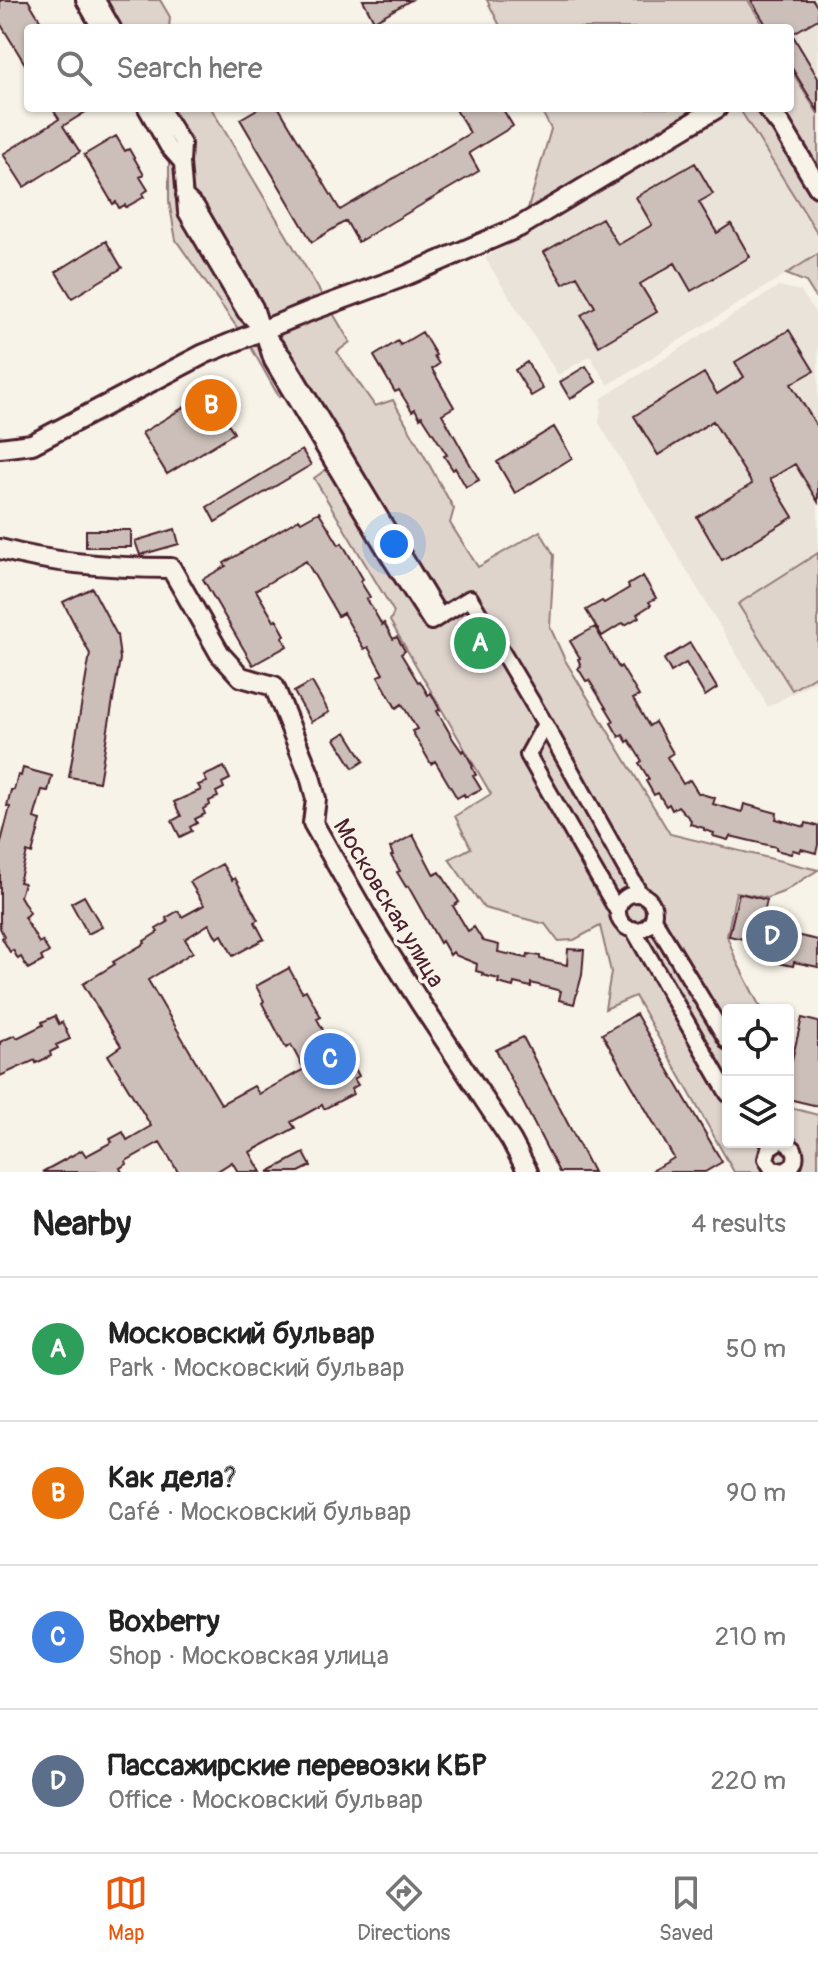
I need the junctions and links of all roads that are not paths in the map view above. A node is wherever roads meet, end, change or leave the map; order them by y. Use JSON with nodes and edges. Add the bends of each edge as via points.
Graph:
{"nodes":[{"id":1,"x":84,"y":0,"type":"edge"},
{"id":2,"x":97,"y":0,"type":"edge"},
{"id":3,"x":98,"y":24,"type":"edge"},
{"id":4,"x":111,"y":24,"type":"edge"},
{"id":5,"x":148,"y":112,"type":"edge"},
{"id":6,"x":163,"y":112,"type":"edge"},
{"id":7,"x":710,"y":112,"type":"edge"},
{"id":8,"x":770,"y":112,"type":"edge"},
{"id":9,"x":182,"y":163,"type":"junction"},
{"id":10,"x":818,"y":187,"type":"edge"},
{"id":11,"x":263,"y":330,"type":"junction"},
{"id":12,"x":0,"y":448,"type":"edge"},
{"id":13,"x":0,"y":549,"type":"edge"},
{"id":14,"x":545,"y":724,"type":"junction"},
{"id":15,"x":640,"y":894,"type":"junction"},
{"id":16,"x":618,"y":912,"type":"junction"},
{"id":17,"x":653,"y":918,"type":"junction"},
{"id":18,"x":633,"y":929,"type":"junction"},
{"id":19,"x":722,"y":1032,"type":"edge"},
{"id":20,"x":722,"y":1084,"type":"edge"},
{"id":21,"x":759,"y":1148,"type":"edge"},
{"id":22,"x":769,"y":1148,"type":"edge"},
{"id":23,"x":790,"y":1148,"type":"edge"},
{"id":24,"x":790,"y":1148,"type":"edge"},
{"id":25,"x":770,"y":1167,"type":"edge"},
{"id":26,"x":528,"y":1172,"type":"edge"},
{"id":27,"x":807,"y":1172,"type":"edge"}],
"edges":[{"from":1,"to":3,"type":"street"},
{"from":2,"to":4,"type":"street"},
{"from":5,"to":9,"type":"street"},
{"from":6,"to":9,"type":"street","via":[[183,144]]},
{"from":7,"to":11,"type":"street","via":[[519,227]]},
{"from":8,"to":10,"type":"street"},
{"from":9,"to":11,"type":"street","via":[[184,195],[197,207]]},
{"from":11,"to":12,"type":"street","via":[[204,354],[32,444]]},
{"from":11,"to":14,"type":"street","via":[[284,357],[396,556],[440,616],[470,598]]},
{"from":13,"to":26,"type":"street","name":"Московская улица","via":[[34,558],[171,568],[220,654],[241,677],[274,686],[310,776],[316,799],[313,823]]},
{"from":14,"to":15,"type":"street"},
{"from":14,"to":16,"type":"street","via":[[528,755]]},
{"from":15,"to":16,"type":"street","via":[[623,900]]},
{"from":15,"to":17,"type":"street","via":[[650,901]]},
{"from":16,"to":18,"type":"street","via":[[623,924]]},
{"from":17,"to":18,"type":"street","via":[[645,927]]},
{"from":17,"to":19,"type":"street"},
{"from":18,"to":20,"type":"street"},
{"from":21,"to":25,"type":"street"},
{"from":22,"to":25,"type":"street"},
{"from":23,"to":25,"type":"street","via":[[796,1160],[789,1169]]},
{"from":24,"to":27,"type":"street"}]}
